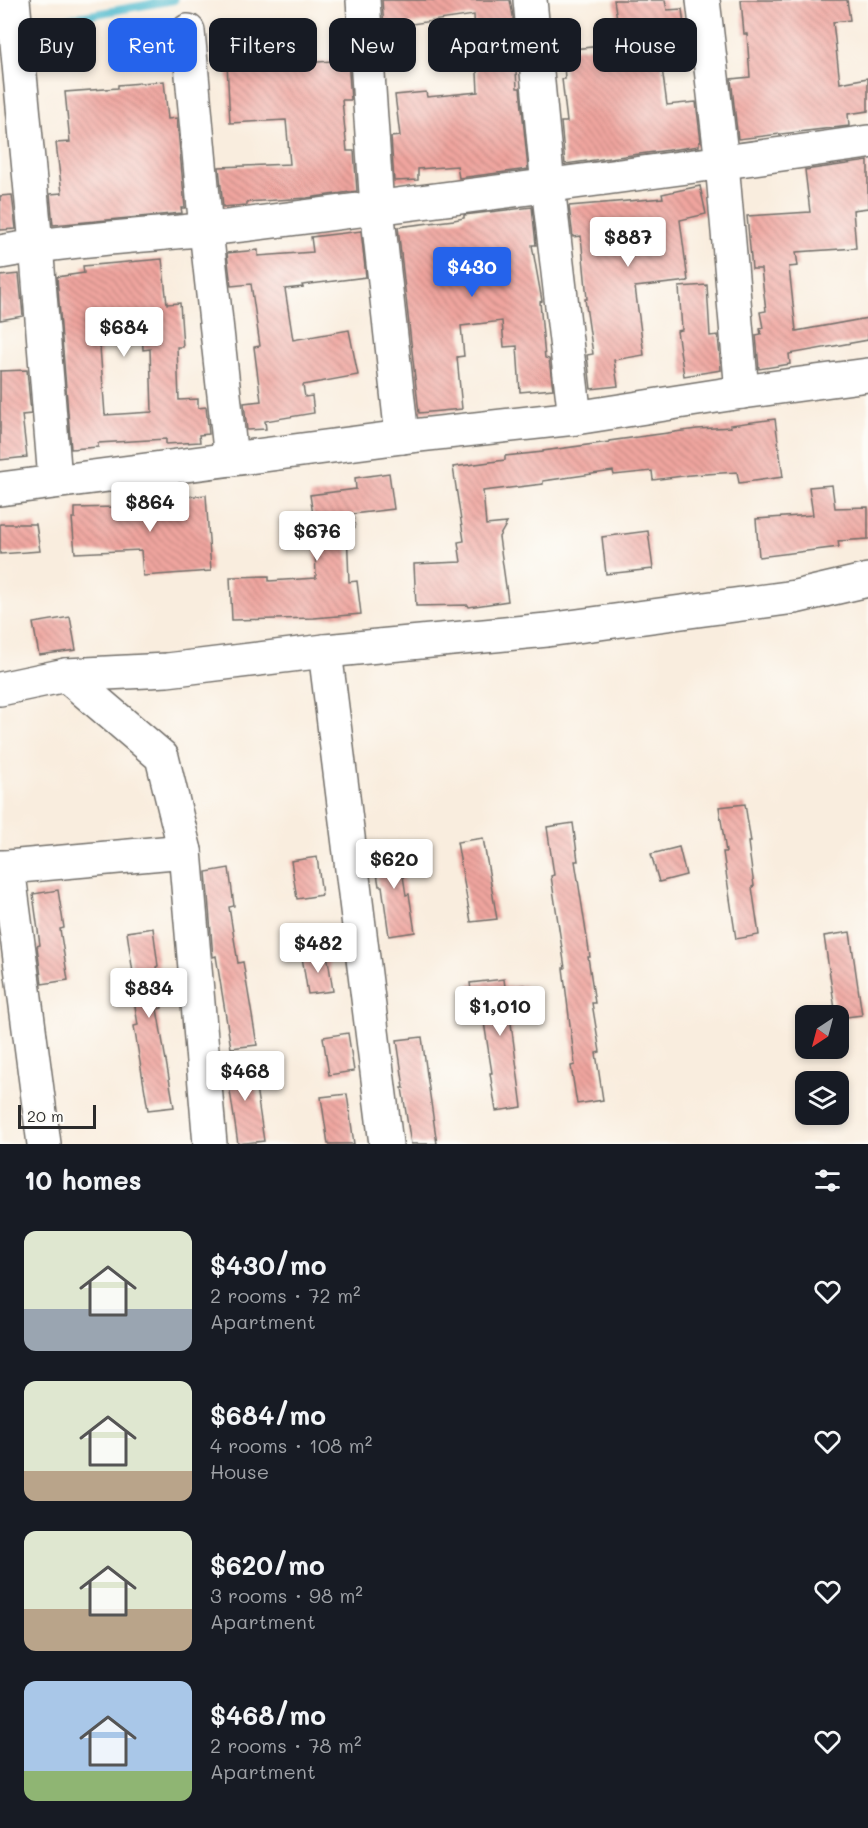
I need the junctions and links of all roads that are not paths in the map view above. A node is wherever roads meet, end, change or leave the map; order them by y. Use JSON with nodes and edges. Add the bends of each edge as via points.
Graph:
{"nodes":[{"id":1,"x":13,"y":0,"type":"edge"},
{"id":2,"x":363,"y":0,"type":"edge"},
{"id":3,"x":530,"y":0,"type":"edge"},
{"id":4,"x":703,"y":0,"type":"edge"},
{"id":5,"x":192,"y":72,"type":"edge"},
{"id":6,"x":868,"y":142,"type":"edge"},
{"id":7,"x":722,"y":163,"type":"junction"},
{"id":8,"x":548,"y":186,"type":"junction"},
{"id":9,"x":377,"y":208,"type":"junction"},
{"id":10,"x":206,"y":230,"type":"junction"},
{"id":11,"x":36,"y":245,"type":"junction"},
{"id":12,"x":0,"y":252,"type":"edge"},
{"id":13,"x":868,"y":375,"type":"edge"},
{"id":14,"x":742,"y":392,"type":"junction"},
{"id":15,"x":575,"y":418,"type":"junction"},
{"id":16,"x":402,"y":437,"type":"junction"},
{"id":17,"x":231,"y":459,"type":"junction"},
{"id":18,"x":55,"y":480,"type":"junction"},
{"id":19,"x":0,"y":489,"type":"edge"},
{"id":20,"x":868,"y":580,"type":"edge"},
{"id":21,"x":324,"y":651,"type":"junction"},
{"id":22,"x":66,"y":675,"type":"junction"},
{"id":23,"x":0,"y":689,"type":"edge"},
{"id":24,"x":185,"y":851,"type":"junction"},
{"id":25,"x":4,"y":867,"type":"edge"},
{"id":26,"x":44,"y":1144,"type":"edge"},
{"id":27,"x":210,"y":1144,"type":"edge"},
{"id":28,"x":386,"y":1144,"type":"edge"}],
"edges":[{"from":1,"to":11,"type":"street"},
{"from":2,"to":9,"type":"street"},
{"from":3,"to":8,"type":"street"},
{"from":4,"to":7,"type":"street"},
{"from":5,"to":10,"type":"street"},
{"from":6,"to":7,"type":"street"},
{"from":7,"to":8,"type":"street"},
{"from":7,"to":14,"type":"street"},
{"from":8,"to":9,"type":"street"},
{"from":8,"to":15,"type":"street"},
{"from":9,"to":10,"type":"street"},
{"from":9,"to":16,"type":"street"},
{"from":10,"to":11,"type":"street"},
{"from":10,"to":17,"type":"street"},
{"from":11,"to":12,"type":"street"},
{"from":11,"to":18,"type":"street"},
{"from":13,"to":14,"type":"street"},
{"from":14,"to":15,"type":"street"},
{"from":15,"to":16,"type":"street"},
{"from":16,"to":17,"type":"street"},
{"from":17,"to":18,"type":"street"},
{"from":18,"to":19,"type":"street"},
{"from":20,"to":21,"type":"street","via":[[795,597],[559,628]]},
{"from":21,"to":22,"type":"street","via":[[167,670]]},
{"from":21,"to":28,"type":"street"},
{"from":22,"to":23,"type":"street"},
{"from":22,"to":24,"type":"street","via":[[162,757]]},
{"from":24,"to":25,"type":"street"},
{"from":24,"to":27,"type":"street"},
{"from":25,"to":26,"type":"street"}]}
